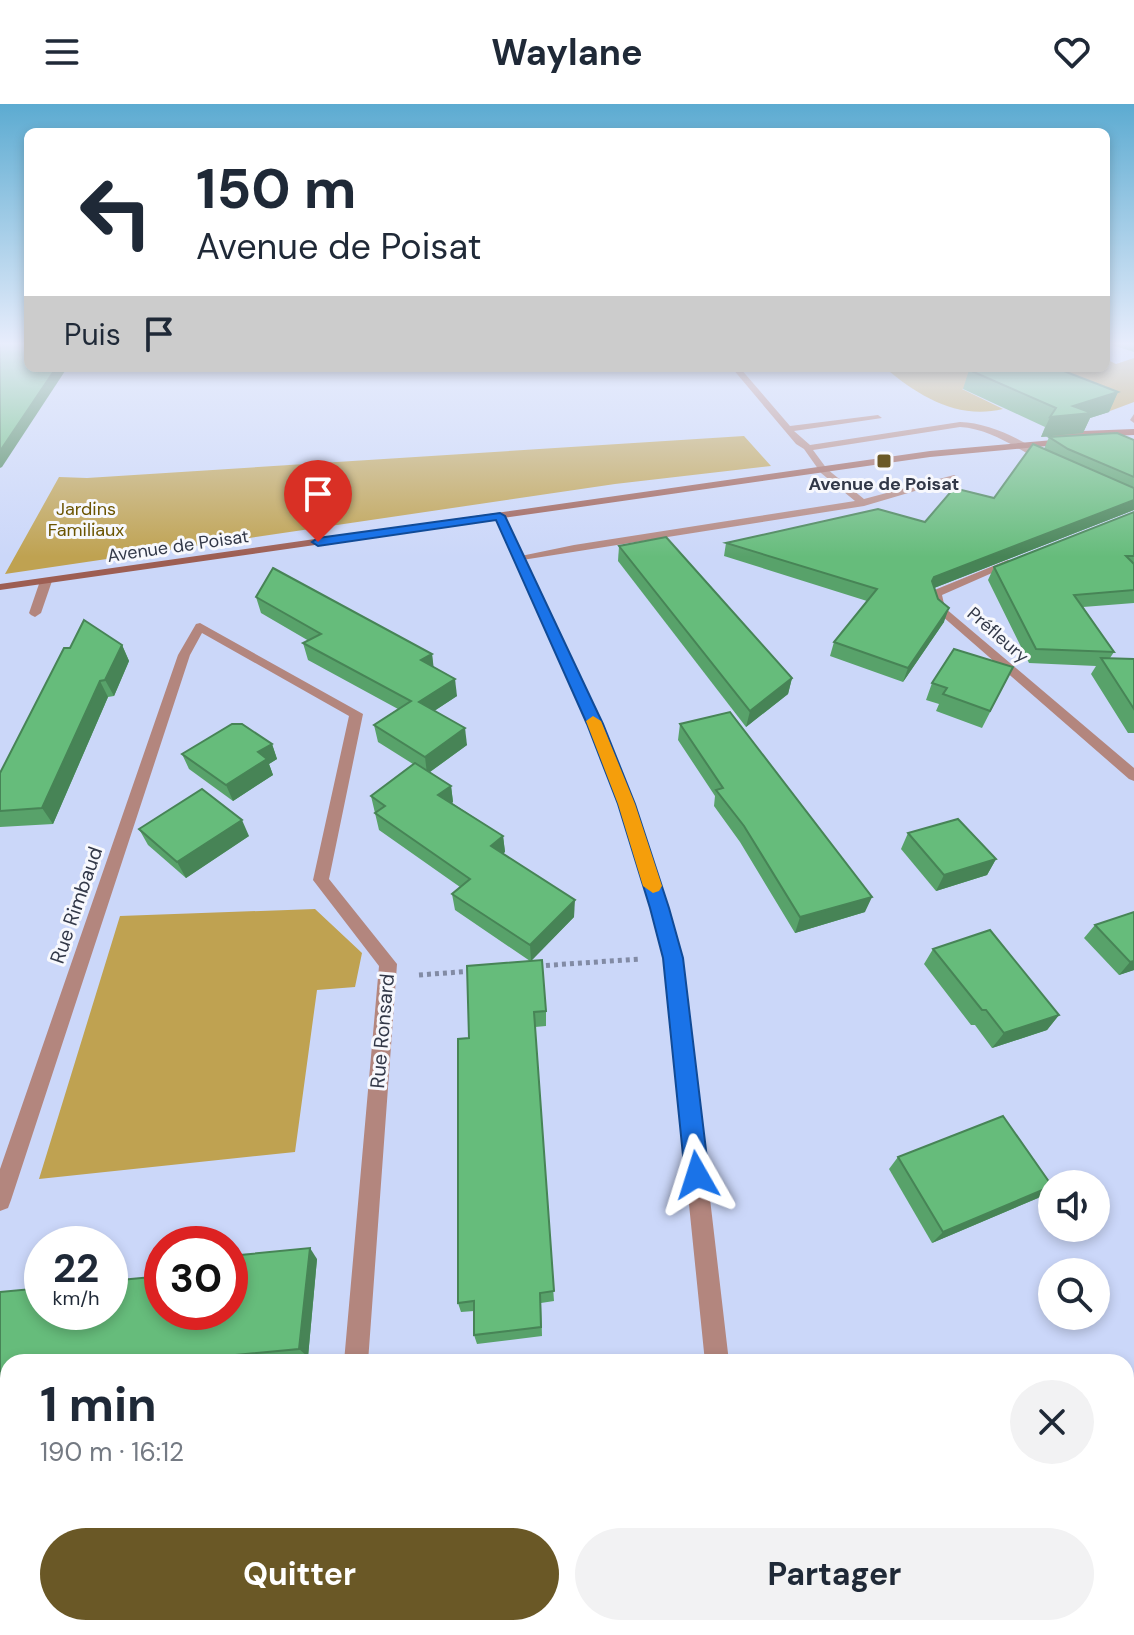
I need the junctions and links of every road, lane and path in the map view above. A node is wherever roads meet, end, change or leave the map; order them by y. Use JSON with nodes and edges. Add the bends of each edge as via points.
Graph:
{"nodes":[{"id":1,"x":776,"y":414,"type":"edge"},
{"id":2,"x":878,"y":418,"type":"dead end"},
{"id":3,"x":788,"y":429,"type":"junction"},
{"id":4,"x":1134,"y":432,"type":"edge"},
{"id":5,"x":1007,"y":439,"type":"junction"},
{"id":6,"x":1134,"y":439,"type":"edge"},
{"id":7,"x":1020,"y":447,"type":"junction"},
{"id":8,"x":808,"y":448,"type":"junction"},
{"id":9,"x":930,"y":454,"type":"junction"},
{"id":10,"x":1060,"y":466,"type":"edge"},
{"id":11,"x":825,"y":469,"type":"junction"},
{"id":12,"x":954,"y":478,"type":"dead end"},
{"id":13,"x":864,"y":503,"type":"junction"},
{"id":14,"x":500,"y":516,"type":"junction"},
{"id":15,"x":520,"y":559,"type":"junction"},
{"id":16,"x":1020,"y":559,"type":"edge"},
{"id":17,"x":46,"y":581,"type":"junction"},
{"id":18,"x":0,"y":587,"type":"edge"},
{"id":19,"x":35,"y":613,"type":"dead end"},
{"id":20,"x":200,"y":627,"type":"joint"},
{"id":21,"x":1134,"y":776,"type":"edge"},
{"id":22,"x":673,"y":958,"type":"junction"},
{"id":23,"x":526,"y":967,"type":"edge"},
{"id":24,"x":479,"y":970,"type":"edge"},
{"id":25,"x":386,"y":977,"type":"junction"},
{"id":26,"x":0,"y":1200,"type":"edge"},
{"id":27,"x":357,"y":1354,"type":"edge"},
{"id":28,"x":716,"y":1354,"type":"edge"}],
"edges":[{"from":1,"to":3,"type":"street"},
{"from":2,"to":3,"type":"street"},
{"from":3,"to":8,"type":"street"},
{"from":4,"to":5,"type":"main road","name":"Avenue de Poisat"},
{"from":5,"to":7,"type":"street"},
{"from":5,"to":8,"type":"street","via":[[982,426],[959,424]]},
{"from":5,"to":9,"type":"main road","name":"Avenue de Poisat","via":[[944,447]]},
{"from":6,"to":7,"type":"main road","name":"Avenue de Poisat"},
{"from":7,"to":9,"type":"main road","name":"Avenue de Poisat"},
{"from":7,"to":10,"type":"street"},
{"from":8,"to":11,"type":"street"},
{"from":9,"to":11,"type":"main road","name":"Avenue de Poisat"},
{"from":11,"to":13,"type":"street"},
{"from":11,"to":14,"type":"main road","name":"Avenue de Poisat"},
{"from":12,"to":13,"type":"street"},
{"from":13,"to":15,"type":"street"},
{"from":14,"to":15,"type":"street"},
{"from":14,"to":17,"type":"main road","name":"Avenue de Poisat"},
{"from":15,"to":22,"type":"street","via":[[627,804]]},
{"from":16,"to":21,"type":"street","name":"Préfleury","via":[[936,593],[940,609]]},
{"from":17,"to":18,"type":"main road","name":"Avenue de Poisat"},
{"from":17,"to":19,"type":"street"},
{"from":20,"to":25,"type":"street","name":"Rue Ronsard","via":[[356,714],[321,880],[388,964]]},
{"from":20,"to":26,"type":"street","name":"Rue Rimbaud","via":[[184,655]]},
{"from":22,"to":23,"type":"path"},
{"from":22,"to":28,"type":"street"},
{"from":24,"to":25,"type":"path"},
{"from":25,"to":27,"type":"street","name":"Rue Ronsard"}]}
